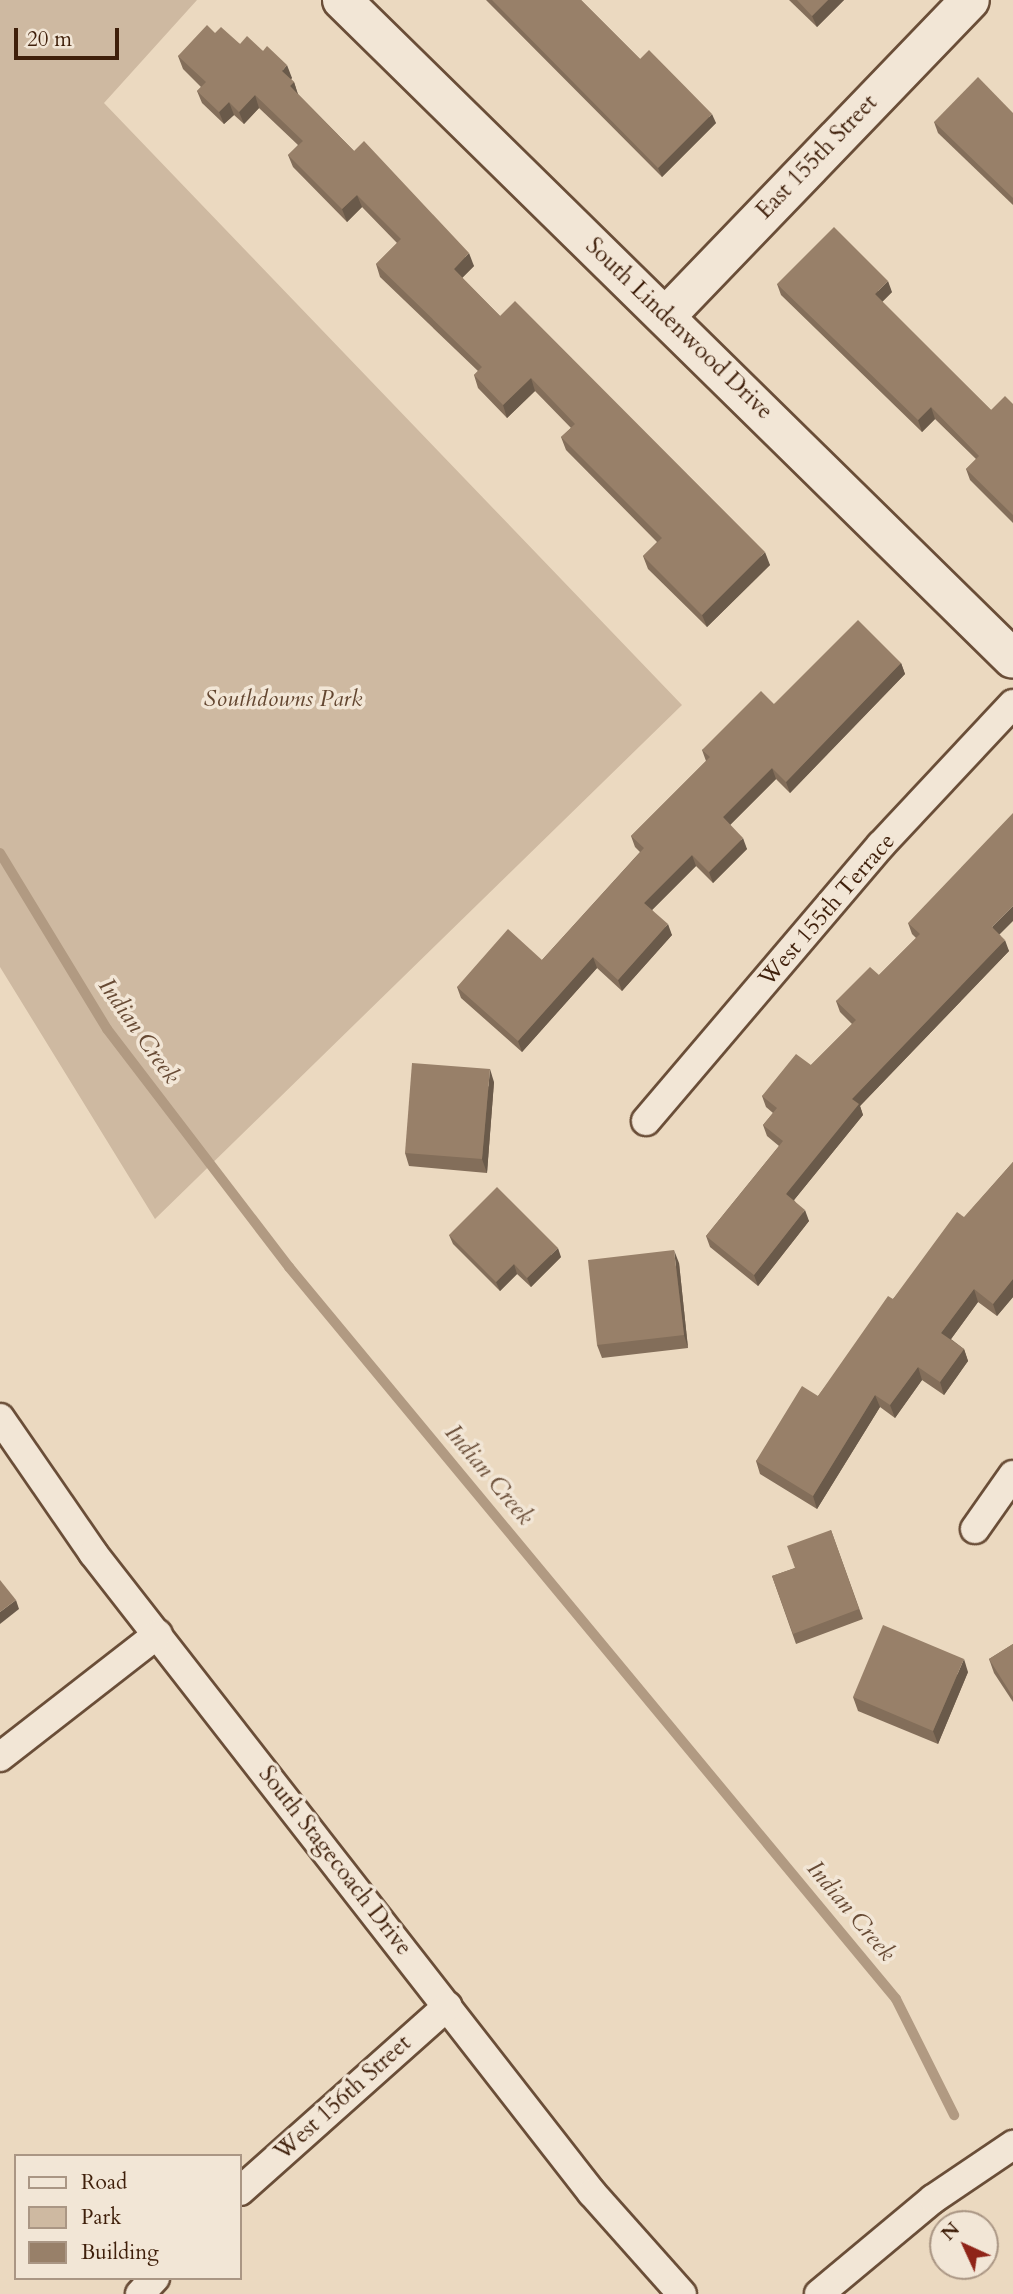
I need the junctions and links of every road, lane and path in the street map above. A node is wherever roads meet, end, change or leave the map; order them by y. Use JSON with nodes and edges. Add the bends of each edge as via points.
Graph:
{"nodes":[{"id":1,"x":342,"y":0,"type":"edge"},
{"id":2,"x":970,"y":0,"type":"edge"},
{"id":3,"x":666,"y":316,"type":"junction"},
{"id":4,"x":1013,"y":659,"type":"edge"},
{"id":5,"x":1013,"y":704,"type":"edge"},
{"id":6,"x":646,"y":1121,"type":"dead end"},
{"id":7,"x":0,"y":1418,"type":"edge"},
{"id":8,"x":1013,"y":1475,"type":"edge"},
{"id":9,"x":975,"y":1529,"type":"dead end"},
{"id":10,"x":158,"y":1634,"type":"junction"},
{"id":11,"x":0,"y":1757,"type":"edge"},
{"id":12,"x":448,"y":2006,"type":"junction"},
{"id":13,"x":1013,"y":2145,"type":"edge"},
{"id":14,"x":242,"y":2190,"type":"edge"},
{"id":15,"x":153,"y":2280,"type":"edge"},
{"id":16,"x":141,"y":2294,"type":"edge"},
{"id":17,"x":682,"y":2294,"type":"edge"},
{"id":18,"x":819,"y":2294,"type":"edge"}],
"edges":[{"from":1,"to":3,"type":"street","name":"South Lindenwood Drive"},
{"from":2,"to":3,"type":"street","name":"East 155th Street"},
{"from":3,"to":4,"type":"street","name":"South Lindenwood Drive"},
{"from":5,"to":6,"type":"street","name":"West 155th Terrace","via":[[881,845]]},
{"from":7,"to":10,"type":"street","name":"South Stagecoach Drive","via":[[93,1553]]},
{"from":8,"to":9,"type":"street"},
{"from":10,"to":11,"type":"street"},
{"from":10,"to":12,"type":"street","name":"South Stagecoach Drive"},
{"from":12,"to":14,"type":"street","name":"West 156th Street"},
{"from":12,"to":17,"type":"street","name":"South Stagecoach Drive","via":[[592,2193]]},
{"from":13,"to":18,"type":"street","via":[[933,2199]]},
{"from":15,"to":16,"type":"street"}]}
